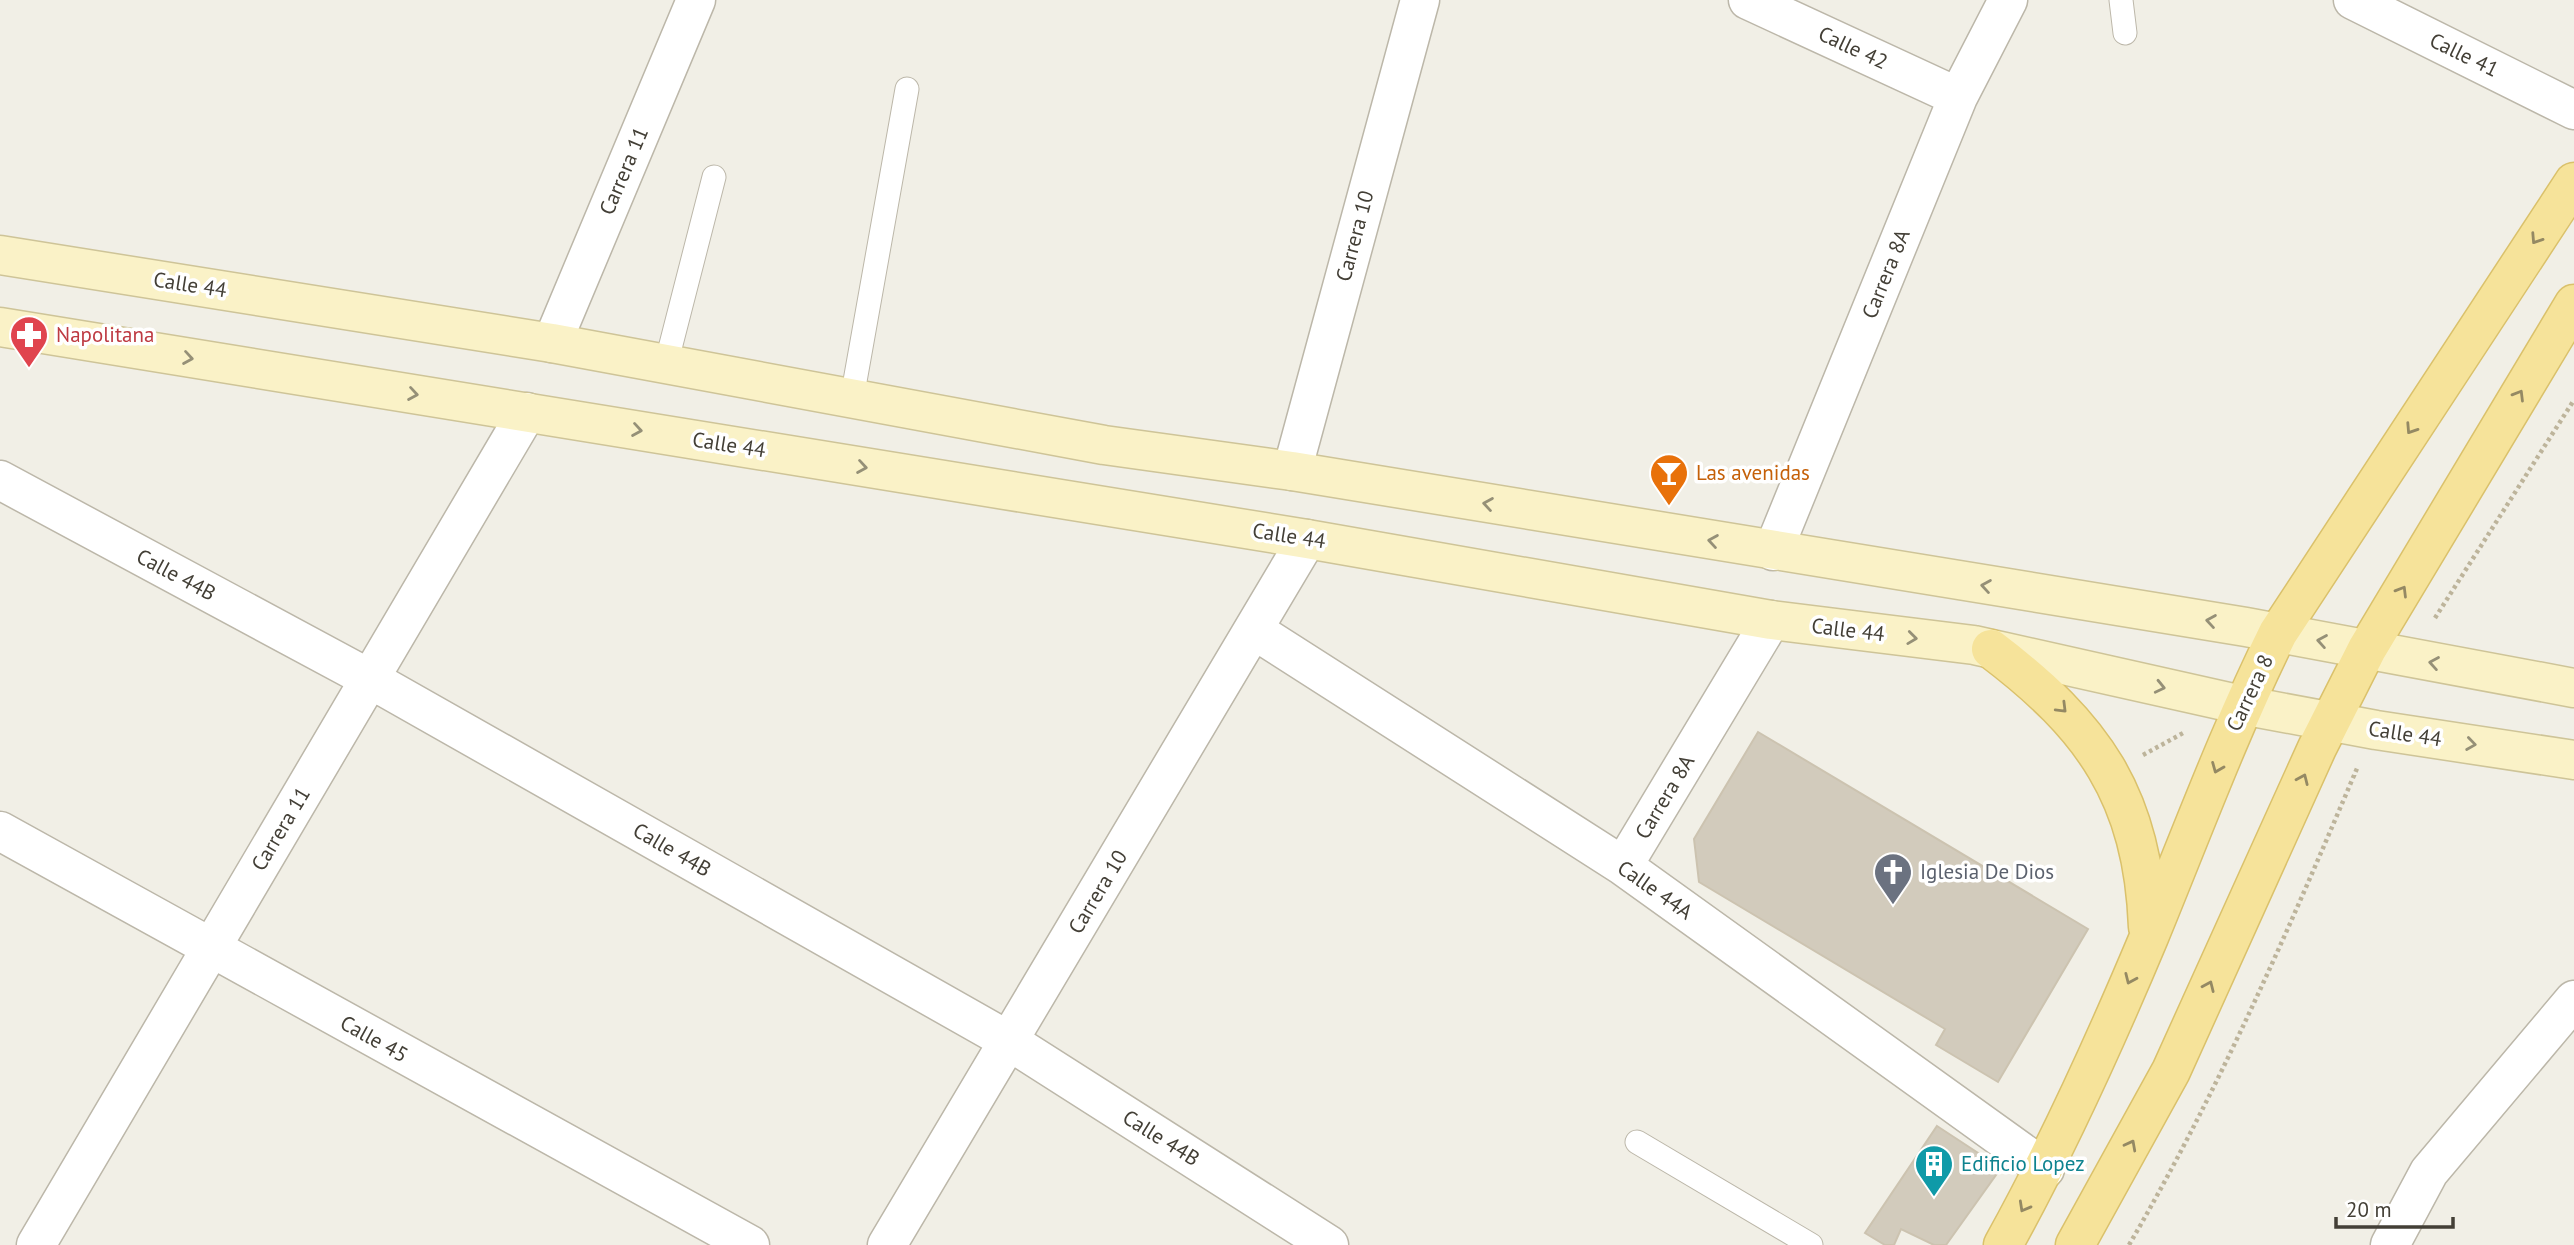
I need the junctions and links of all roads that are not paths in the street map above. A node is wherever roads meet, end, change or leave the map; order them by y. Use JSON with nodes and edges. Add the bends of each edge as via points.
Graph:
{"nodes":[{"id":1,"x":696,"y":0,"type":"edge"},
{"id":2,"x":1419,"y":0,"type":"edge"},
{"id":3,"x":1748,"y":0,"type":"edge"},
{"id":4,"x":2008,"y":0,"type":"edge"},
{"id":5,"x":2121,"y":0,"type":"edge"},
{"id":6,"x":2353,"y":0,"type":"edge"},
{"id":7,"x":2125,"y":33,"type":"dead end"},
{"id":8,"x":907,"y":89,"type":"dead end"},
{"id":9,"x":1958,"y":97,"type":"junction"},
{"id":10,"x":2574,"y":110,"type":"edge"},
{"id":11,"x":714,"y":177,"type":"dead end"},
{"id":12,"x":2574,"y":182,"type":"edge"},
{"id":13,"x":0,"y":256,"type":"edge"},
{"id":14,"x":2574,"y":304,"type":"edge"},
{"id":15,"x":1,"y":329,"type":"edge"},
{"id":16,"x":552,"y":343,"type":"junction"},
{"id":17,"x":666,"y":364,"type":"junction"},
{"id":18,"x":852,"y":398,"type":"junction"},
{"id":19,"x":527,"y":412,"type":"junction"},
{"id":20,"x":1292,"y":471,"type":"junction"},
{"id":21,"x":0,"y":480,"type":"edge"},
{"id":22,"x":1307,"y":539,"type":"junction"},
{"id":23,"x":1773,"y":551,"type":"junction"},
{"id":24,"x":1771,"y":620,"type":"junction"},
{"id":25,"x":1254,"y":630,"type":"junction"},
{"id":26,"x":2278,"y":633,"type":"junction"},
{"id":27,"x":1991,"y":649,"type":"junction"},
{"id":28,"x":2367,"y":649,"type":"junction"},
{"id":29,"x":370,"y":678,"type":"junction"},
{"id":30,"x":2574,"y":688,"type":"edge"},
{"id":31,"x":2242,"y":705,"type":"junction"},
{"id":32,"x":2330,"y":722,"type":"junction"},
{"id":33,"x":2574,"y":760,"type":"edge"},
{"id":34,"x":0,"y":831,"type":"edge"},
{"id":35,"x":1623,"y":866,"type":"junction"},
{"id":36,"x":2148,"y":939,"type":"junction"},
{"id":37,"x":210,"y":949,"type":"junction"},
{"id":38,"x":2574,"y":1000,"type":"edge"},
{"id":39,"x":1009,"y":1041,"type":"junction"},
{"id":40,"x":1637,"y":1142,"type":"dead end"},
{"id":41,"x":2045,"y":1169,"type":"junction"},
{"id":42,"x":36,"y":1245,"type":"edge"},
{"id":43,"x":750,"y":1245,"type":"edge"},
{"id":44,"x":887,"y":1245,"type":"edge"},
{"id":45,"x":1329,"y":1245,"type":"edge"},
{"id":46,"x":1811,"y":1245,"type":"edge"},
{"id":47,"x":2003,"y":1245,"type":"edge"},
{"id":48,"x":2075,"y":1245,"type":"edge"},
{"id":49,"x":2390,"y":1245,"type":"edge"}],
"edges":[{"from":1,"to":16,"type":"street","name":"Carrera 11"},
{"from":2,"to":20,"type":"street","name":"Carrera 10"},
{"from":3,"to":9,"type":"street","name":"Calle 42"},
{"from":4,"to":9,"type":"street","name":"Carrera 8A"},
{"from":5,"to":7,"type":"lane"},
{"from":6,"to":10,"type":"street","name":"Calle 41"},
{"from":8,"to":18,"type":"lane"},
{"from":9,"to":23,"type":"street","name":"Carrera 8A"},
{"from":11,"to":17,"type":"lane"},
{"from":12,"to":26,"type":"main road","name":"Carrera 8","one_way":true},
{"from":13,"to":16,"type":"main road","name":"Calle 44"},
{"from":28,"to":14,"type":"main road","one_way":true},
{"from":15,"to":19,"type":"main road","name":"Calle 44","one_way":true},
{"from":16,"to":17,"type":"main road","name":"Calle 44"},
{"from":17,"to":18,"type":"main road","name":"Calle 44"},
{"from":18,"to":20,"type":"main road","name":"Calle 44","via":[[1104,445]]},
{"from":19,"to":22,"type":"main road","name":"Calle 44","one_way":true},
{"from":19,"to":29,"type":"street","name":"Carrera 11"},
{"from":23,"to":20,"type":"main road","name":"Calle 44","one_way":true},
{"from":21,"to":29,"type":"street","name":"Calle 44B"},
{"from":22,"to":24,"type":"main road","name":"Calle 44"},
{"from":22,"to":25,"type":"street","name":"Carrera 10"},
{"from":26,"to":23,"type":"main road","name":"Calle 44","one_way":true},
{"from":24,"to":27,"type":"main road","name":"Calle 44","one_way":true},
{"from":24,"to":35,"type":"street","name":"Carrera 8A"},
{"from":25,"to":35,"type":"street","name":"Calle 44A"},
{"from":25,"to":39,"type":"street","name":"Carrera 10"},
{"from":28,"to":26,"type":"main road","name":"Calle 44","one_way":true},
{"from":26,"to":31,"type":"main road","name":"Carrera 8"},
{"from":27,"to":31,"type":"main road","name":"Calle 44","one_way":true},
{"from":27,"to":36,"type":"main road","one_way":true,"via":[[2039,685],[2071,717],[2110,773],[2133,825],[2146,881]]},
{"from":30,"to":28,"type":"main road","name":"Calle 44","one_way":true},
{"from":28,"to":32,"type":"main road"},
{"from":29,"to":37,"type":"street","name":"Carrera 11"},
{"from":29,"to":39,"type":"street","name":"Calle 44B"},
{"from":31,"to":32,"type":"main road","name":"Calle 44"},
{"from":31,"to":36,"type":"main road","name":"Carrera 8","one_way":true},
{"from":32,"to":33,"type":"main road","name":"Calle 44","one_way":true},
{"from":48,"to":32,"type":"main road","one_way":true,"via":[[2171,1071]]},
{"from":34,"to":37,"type":"street","name":"Calle 45"},
{"from":35,"to":41,"type":"street","name":"Calle 44A"},
{"from":36,"to":41,"type":"main road","name":"Carrera 8","one_way":true},
{"from":37,"to":42,"type":"street","name":"Carrera 11"},
{"from":37,"to":43,"type":"street","name":"Calle 45"},
{"from":38,"to":49,"type":"street","via":[[2429,1172]]},
{"from":39,"to":44,"type":"street","name":"Carrera 10"},
{"from":39,"to":45,"type":"street","name":"Calle 44B"},
{"from":40,"to":46,"type":"lane"},
{"from":41,"to":47,"type":"main road","name":"Carrera 8","one_way":true}]}
